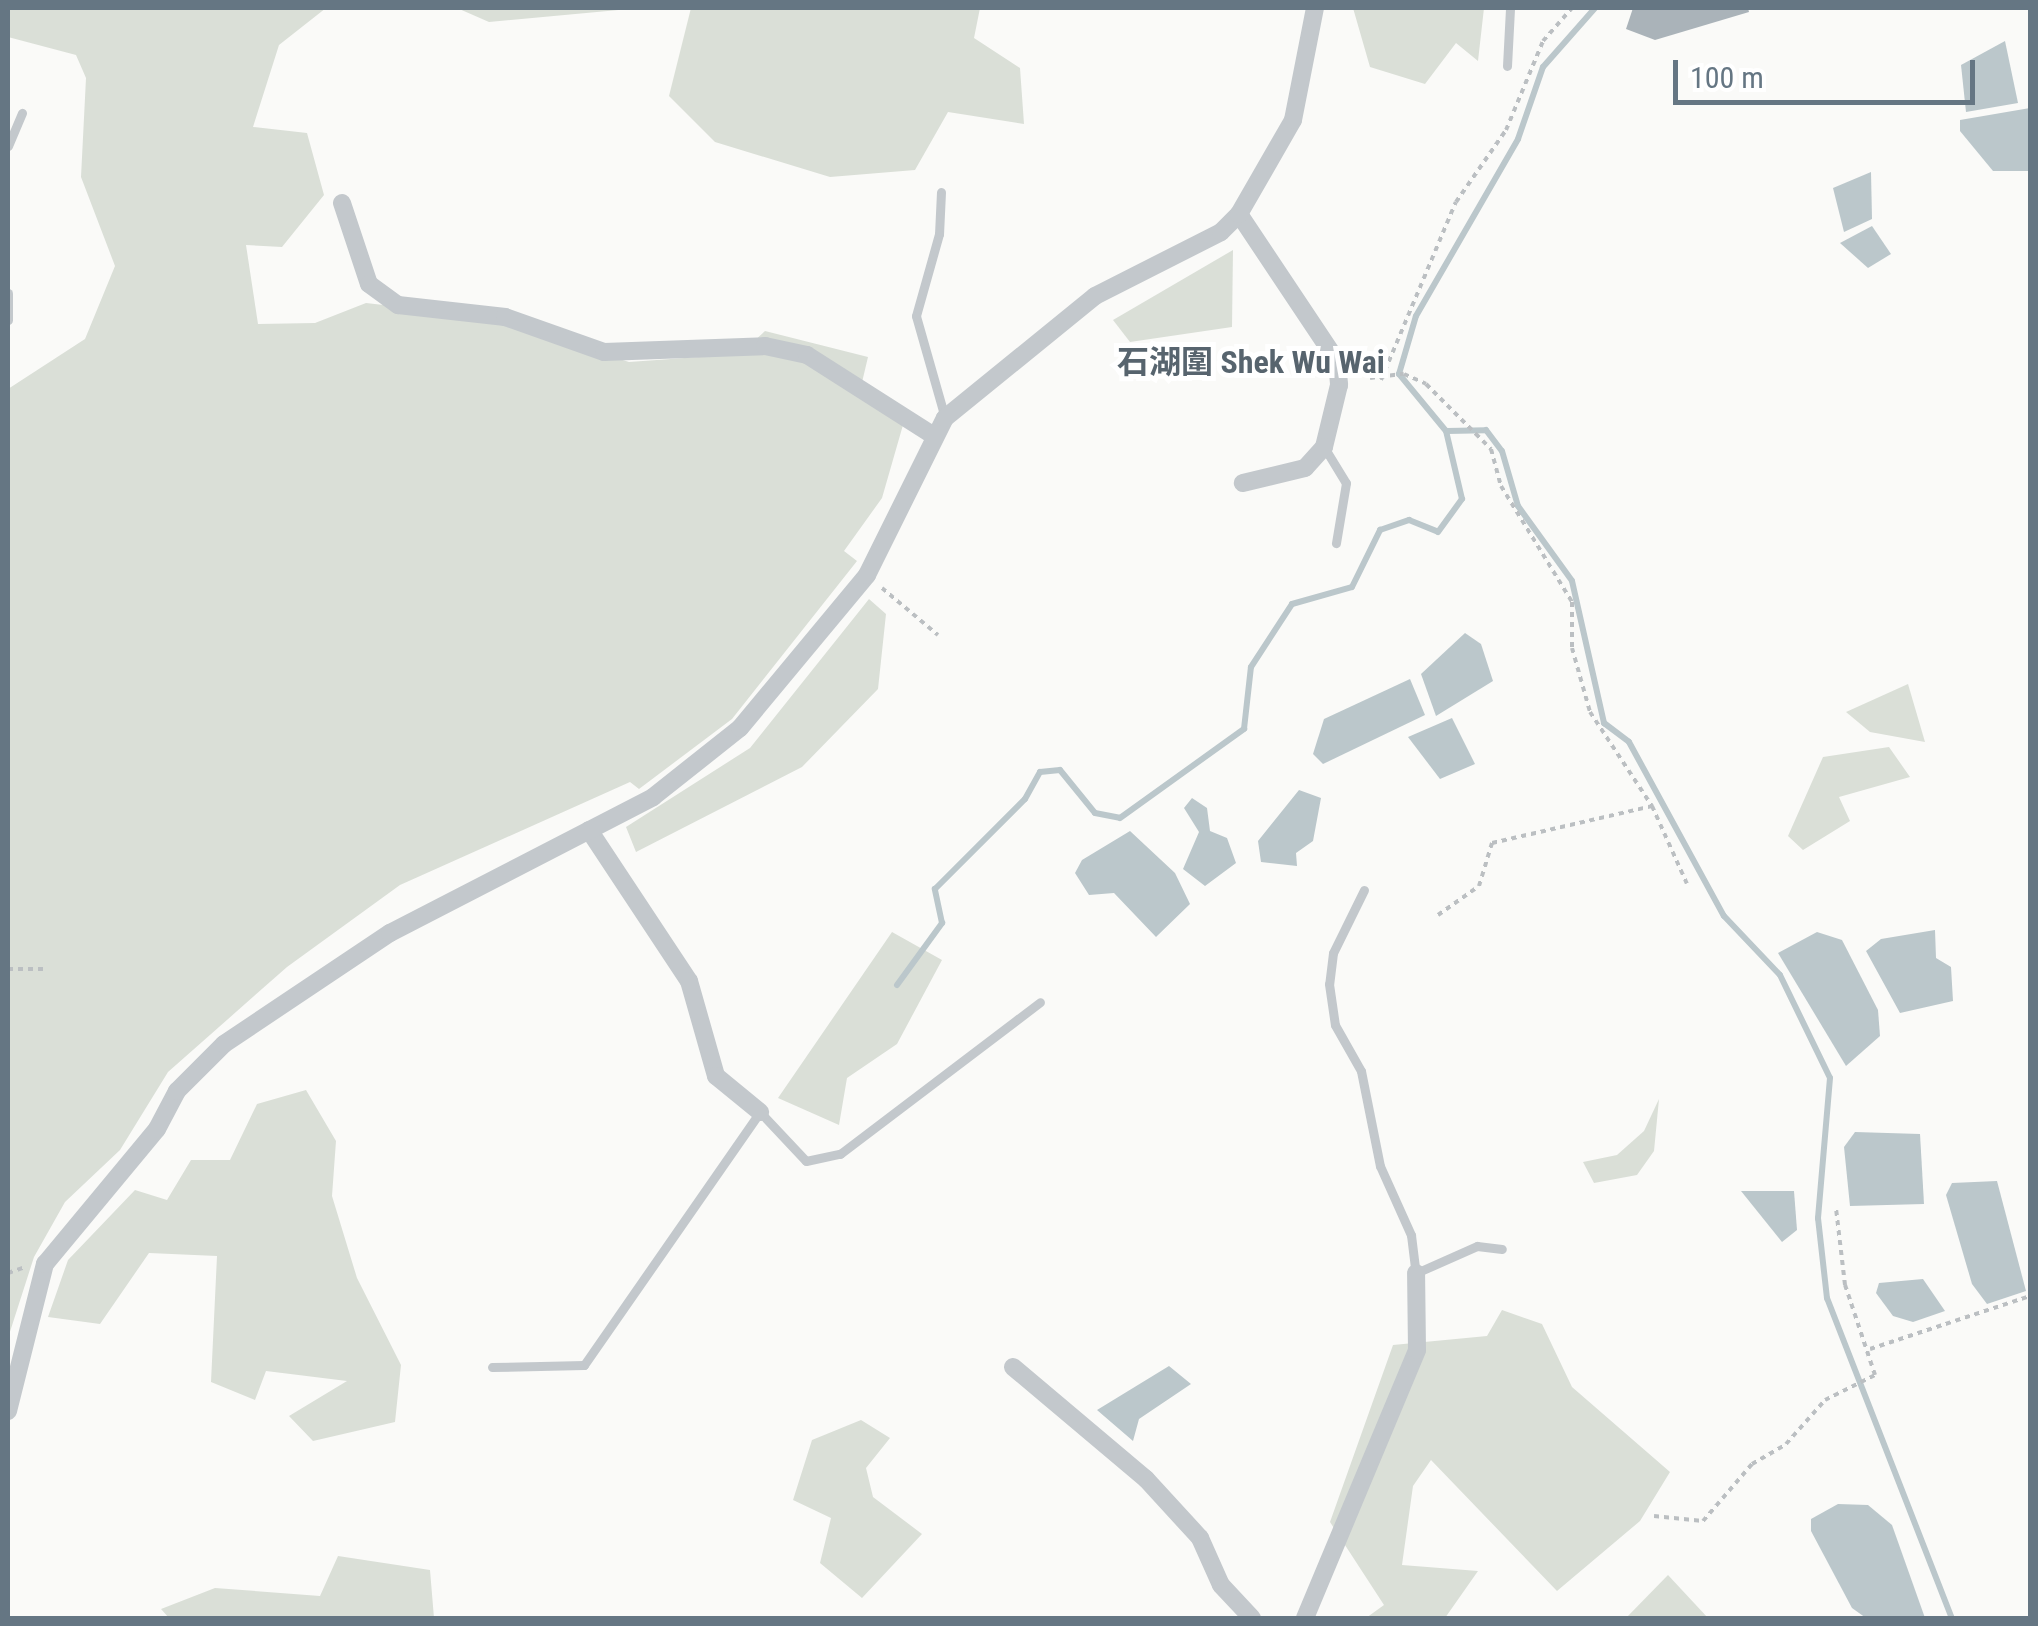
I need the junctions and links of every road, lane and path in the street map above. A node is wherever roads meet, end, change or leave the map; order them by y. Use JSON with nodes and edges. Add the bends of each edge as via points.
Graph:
{"nodes":[{"id":1,"x":1315,"y":8,"type":"edge"},
{"id":2,"x":1510,"y":8,"type":"edge"},
{"id":3,"x":1572,"y":8,"type":"edge"},
{"id":4,"x":1507,"y":66,"type":"dead end"},
{"id":5,"x":22,"y":113,"type":"dead end"},
{"id":6,"x":8,"y":146,"type":"edge"},
{"id":7,"x":941,"y":192,"type":"dead end"},
{"id":8,"x":342,"y":203,"type":"dead end"},
{"id":9,"x":1238,"y":214,"type":"junction"},
{"id":10,"x":8,"y":293,"type":"edge"},
{"id":11,"x":8,"y":320,"type":"edge"},
{"id":12,"x":945,"y":418,"type":"junction"},
{"id":13,"x":931,"y":434,"type":"junction"},
{"id":14,"x":1324,"y":447,"type":"junction"},
{"id":15,"x":1243,"y":483,"type":"dead end"},
{"id":16,"x":1336,"y":543,"type":"dead end"},
{"id":17,"x":867,"y":575,"type":"junction"},
{"id":18,"x":938,"y":635,"type":"dead end"},
{"id":19,"x":1652,"y":806,"type":"junction"},
{"id":20,"x":589,"y":830,"type":"junction"},
{"id":21,"x":1687,"y":884,"type":"dead end"},
{"id":22,"x":1364,"y":890,"type":"dead end"},
{"id":23,"x":1438,"y":915,"type":"dead end"},
{"id":24,"x":8,"y":969,"type":"edge"},
{"id":25,"x":44,"y":970,"type":"dead end"},
{"id":26,"x":1040,"y":1002,"type":"dead end"},
{"id":27,"x":760,"y":1112,"type":"junction"},
{"id":28,"x":1836,"y":1208,"type":"dead end"},
{"id":29,"x":1502,"y":1249,"type":"dead end"},
{"id":30,"x":1416,"y":1272,"type":"junction"},
{"id":31,"x":2030,"y":1296,"type":"edge"},
{"id":32,"x":1870,"y":1349,"type":"junction"},
{"id":33,"x":492,"y":1367,"type":"dead end"},
{"id":34,"x":1014,"y":1367,"type":"dead end"},
{"id":35,"x":8,"y":1411,"type":"edge"},
{"id":36,"x":1654,"y":1516,"type":"dead end"},
{"id":37,"x":1252,"y":1618,"type":"edge"},
{"id":38,"x":1305,"y":1618,"type":"edge"}],
"edges":[{"from":1,"to":9,"type":"street","via":[[1293,120]]},
{"from":2,"to":4,"type":"lane"},
{"from":3,"to":19,"type":"path","via":[[1543,41],[1506,130],[1456,202],[1381,380],[1404,374],[1474,432],[1572,602],[1572,648],[1590,712]]},
{"from":5,"to":6,"type":"lane"},
{"from":7,"to":12,"type":"lane","via":[[940,234],[916,316]]},
{"from":8,"to":13,"type":"street","via":[[369,284],[398,305],[505,317],[604,352],[764,346],[807,355]]},
{"from":9,"to":12,"type":"street","via":[[1220,232],[1096,296]]},
{"from":9,"to":14,"type":"street","via":[[1337,361],[1336,410]]},
{"from":10,"to":11,"type":"lane"},
{"from":12,"to":13,"type":"street"},
{"from":13,"to":17,"type":"street"},
{"from":14,"to":15,"type":"street","via":[[1305,468]]},
{"from":14,"to":16,"type":"lane","via":[[1346,482]]},
{"from":17,"to":18,"type":"path"},
{"from":17,"to":20,"type":"street","via":[[740,728],[653,797]]},
{"from":19,"to":21,"type":"path"},
{"from":19,"to":23,"type":"path","via":[[1492,842],[1478,886]]},
{"from":20,"to":27,"type":"street","via":[[689,981],[716,1076]]},
{"from":20,"to":35,"type":"street","via":[[390,934],[224,1044],[177,1091],[157,1129],[45,1264]]},
{"from":22,"to":30,"type":"lane","via":[[1333,953],[1331,998],[1335,1025],[1361,1071],[1380,1166],[1411,1235]]},
{"from":24,"to":25,"type":"path"},
{"from":26,"to":27,"type":"lane","via":[[840,1154],[806,1161]]},
{"from":27,"to":33,"type":"lane","via":[[584,1365]]},
{"from":28,"to":32,"type":"path","via":[[1845,1285]]},
{"from":29,"to":30,"type":"lane","via":[[1477,1246]]},
{"from":30,"to":38,"type":"street","via":[[1417,1350]]},
{"from":31,"to":32,"type":"path"},
{"from":32,"to":36,"type":"path","via":[[1871,1382],[1825,1400],[1786,1444],[1752,1464],[1703,1521]]},
{"from":34,"to":37,"type":"street","via":[[1146,1479],[1200,1538],[1221,1585]]}]}
